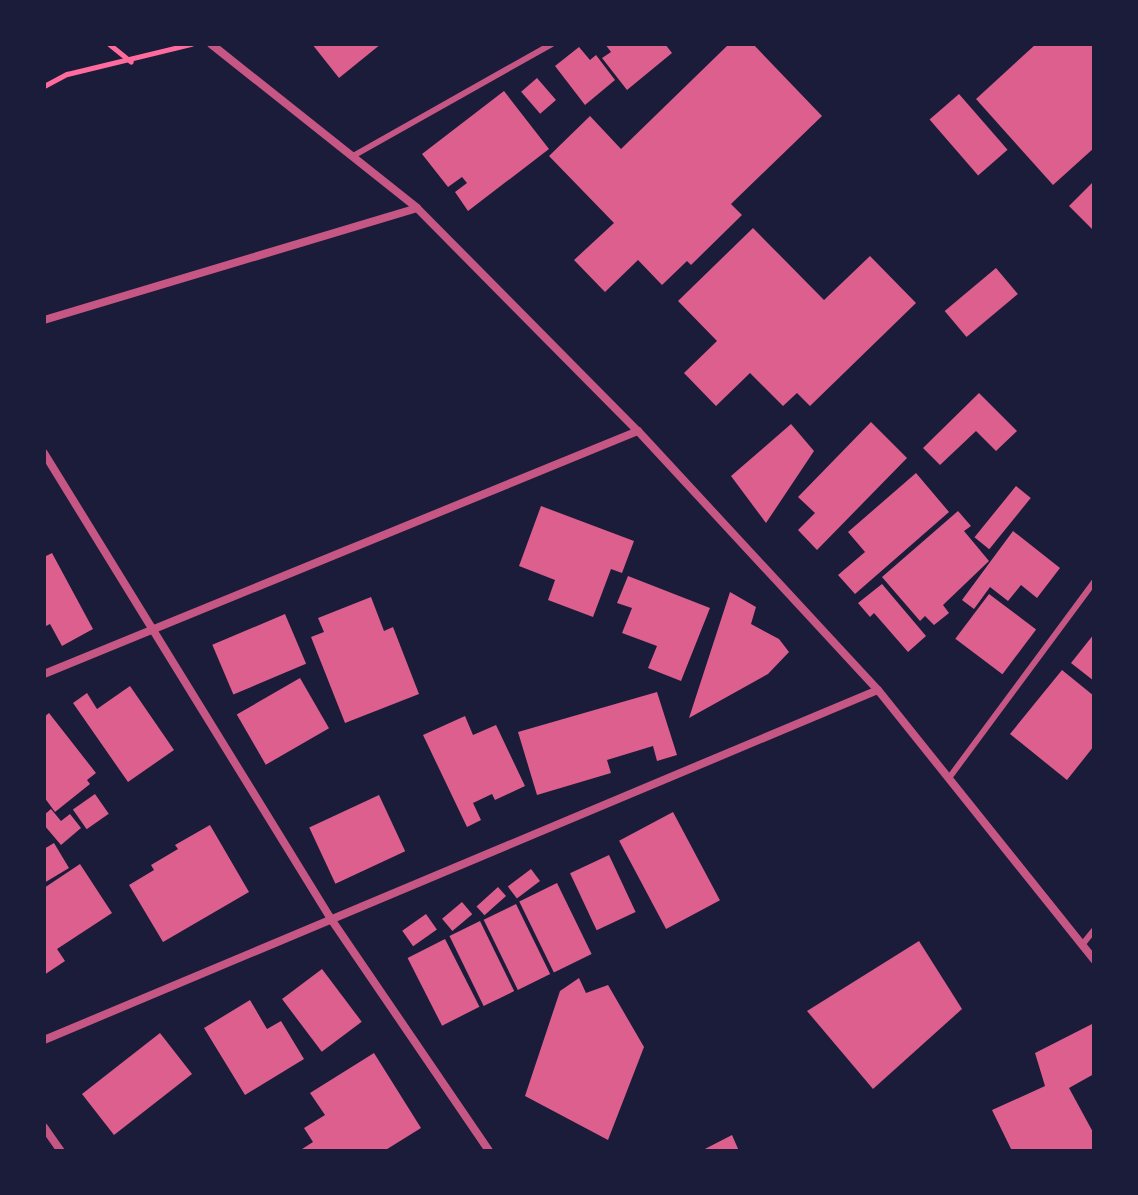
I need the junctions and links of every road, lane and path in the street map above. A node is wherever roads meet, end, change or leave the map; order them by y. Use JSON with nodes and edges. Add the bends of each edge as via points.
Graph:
{"nodes":[{"id":1,"x":109,"y":44,"type":"edge"},
{"id":2,"x":192,"y":44,"type":"edge"},
{"id":3,"x":211,"y":44,"type":"edge"},
{"id":4,"x":552,"y":44,"type":"edge"},
{"id":5,"x":132,"y":62,"type":"junction"},
{"id":6,"x":44,"y":86,"type":"edge"},
{"id":7,"x":353,"y":156,"type":"junction"},
{"id":8,"x":417,"y":208,"type":"junction"},
{"id":9,"x":44,"y":320,"type":"edge"},
{"id":10,"x":638,"y":431,"type":"junction"},
{"id":11,"x":44,"y":453,"type":"edge"},
{"id":12,"x":1094,"y":582,"type":"edge"},
{"id":13,"x":155,"y":632,"type":"junction"},
{"id":14,"x":44,"y":674,"type":"edge"},
{"id":15,"x":878,"y":690,"type":"junction"},
{"id":16,"x":949,"y":778,"type":"junction"},
{"id":17,"x":331,"y":919,"type":"junction"},
{"id":18,"x":1094,"y":930,"type":"edge"},
{"id":19,"x":1082,"y":945,"type":"junction"},
{"id":20,"x":1094,"y":960,"type":"edge"},
{"id":21,"x":44,"y":1040,"type":"edge"},
{"id":22,"x":44,"y":1127,"type":"edge"},
{"id":23,"x":61,"y":1151,"type":"edge"},
{"id":24,"x":489,"y":1151,"type":"edge"}],
"edges":[{"from":1,"to":5,"type":"path"},
{"from":2,"to":5,"type":"path"},
{"from":3,"to":7,"type":"street"},
{"from":4,"to":7,"type":"lane"},
{"from":5,"to":6,"type":"path","via":[[67,74]]},
{"from":7,"to":8,"type":"street"},
{"from":8,"to":9,"type":"street"},
{"from":8,"to":10,"type":"street"},
{"from":10,"to":13,"type":"street"},
{"from":10,"to":15,"type":"street"},
{"from":11,"to":13,"type":"street"},
{"from":12,"to":16,"type":"lane"},
{"from":13,"to":14,"type":"street"},
{"from":13,"to":17,"type":"street"},
{"from":15,"to":16,"type":"street"},
{"from":15,"to":17,"type":"street"},
{"from":16,"to":19,"type":"street"},
{"from":17,"to":21,"type":"street"},
{"from":17,"to":24,"type":"street"},
{"from":18,"to":19,"type":"lane"},
{"from":19,"to":20,"type":"street"},
{"from":22,"to":23,"type":"street"}]}
